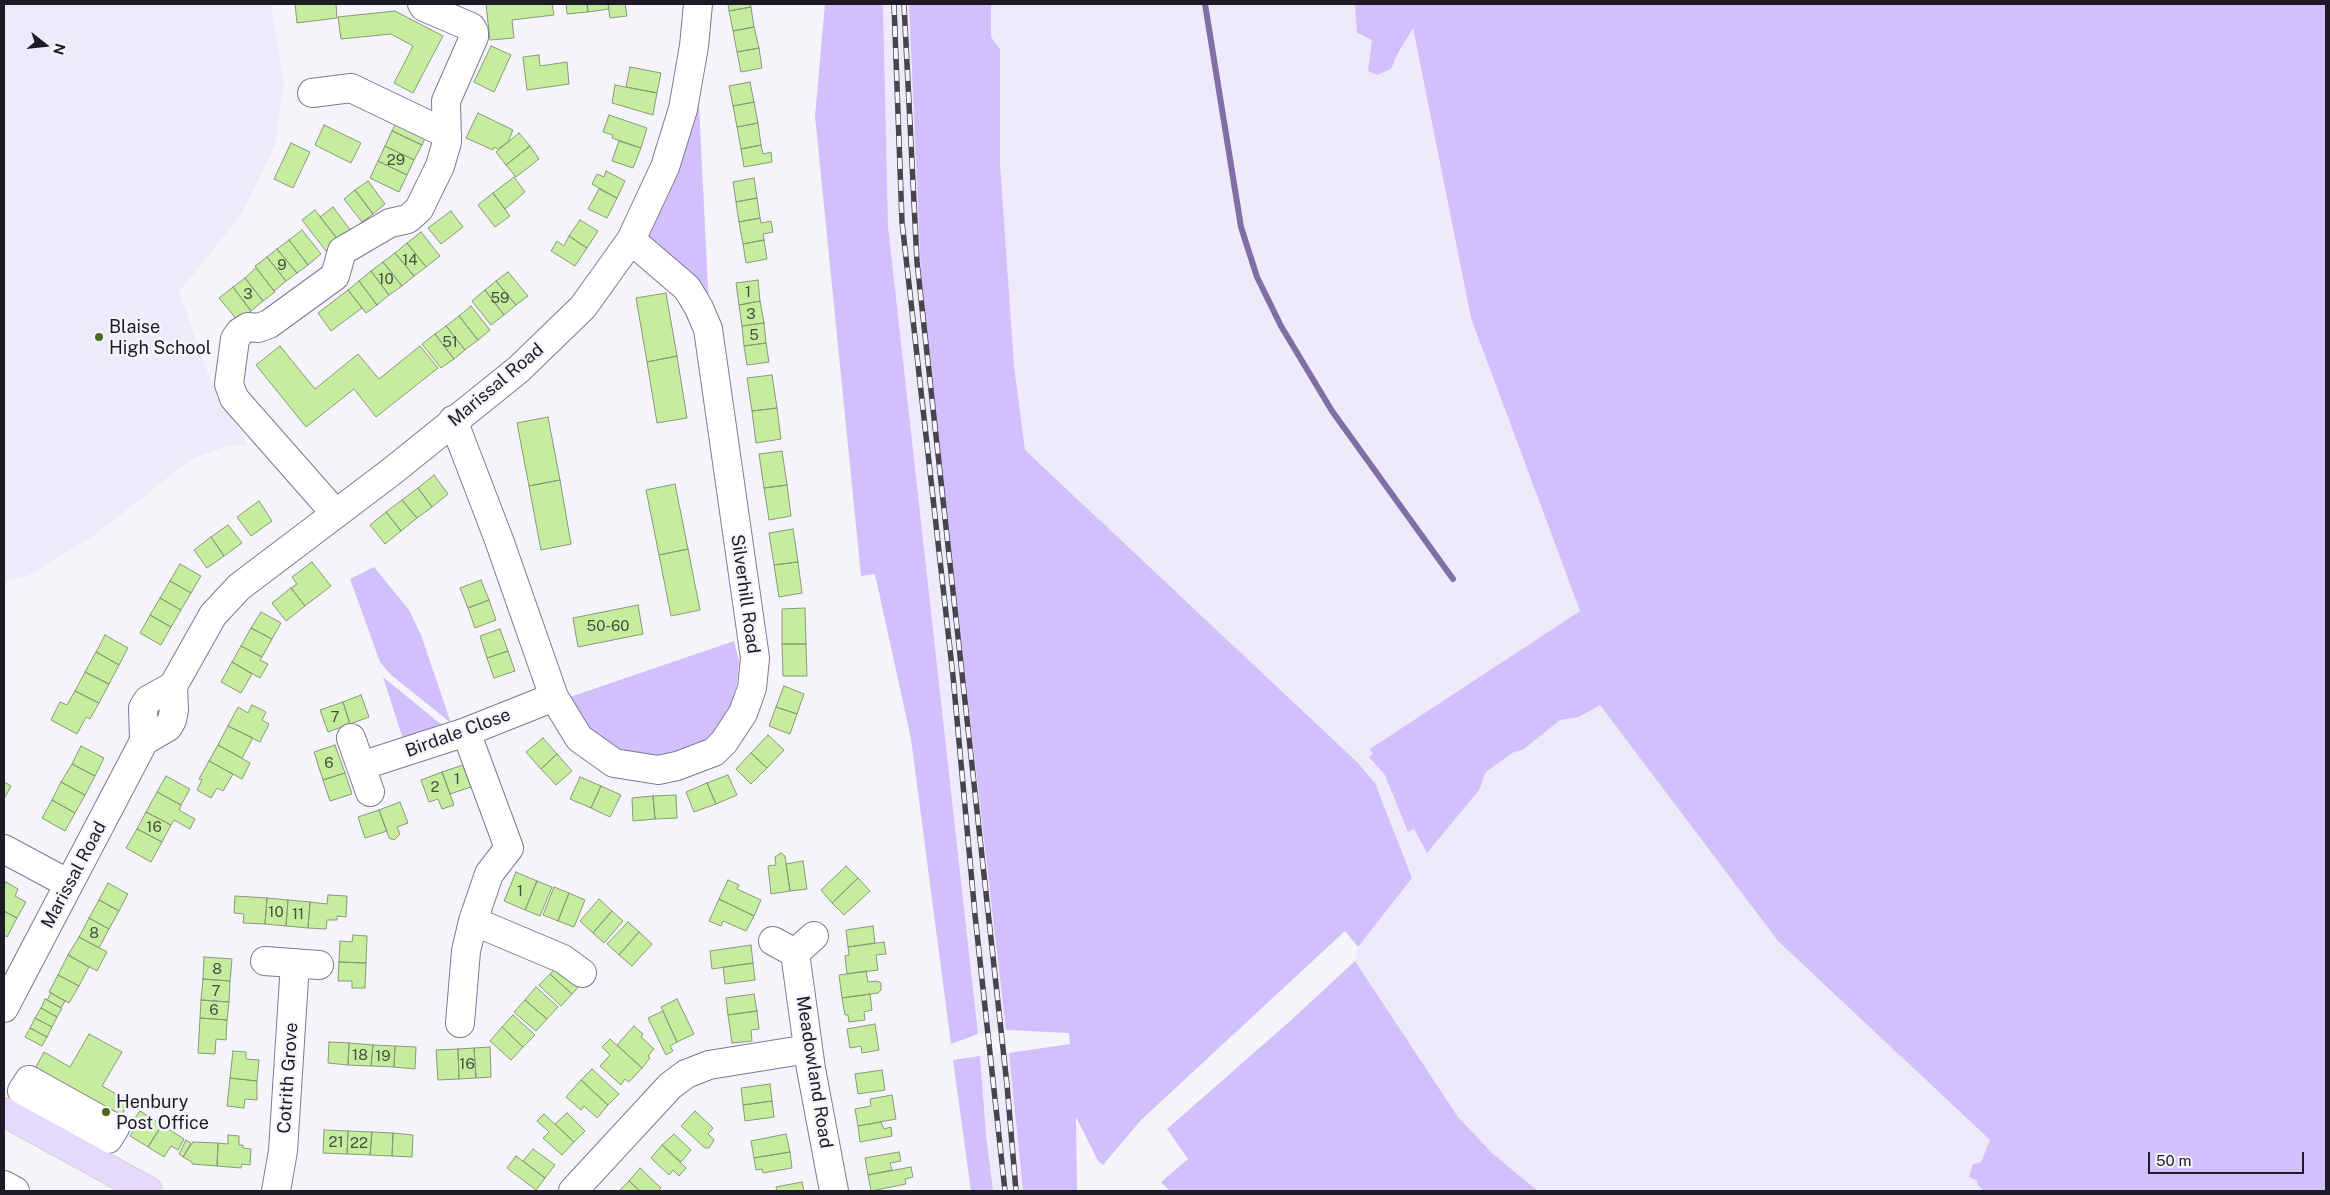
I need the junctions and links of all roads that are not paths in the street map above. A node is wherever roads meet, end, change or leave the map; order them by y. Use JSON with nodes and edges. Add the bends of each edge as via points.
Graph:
{"nodes":[{"id":1,"x":422,"y":4,"type":"edge"},
{"id":2,"x":698,"y":4,"type":"edge"},
{"id":3,"x":312,"y":93,"type":"dead end"},
{"id":4,"x":447,"y":134,"type":"junction"},
{"id":5,"x":631,"y":240,"type":"junction"},
{"id":6,"x":453,"y":420,"type":"junction"},
{"id":7,"x":336,"y":514,"type":"junction"},
{"id":8,"x":554,"y":697,"type":"junction"},
{"id":9,"x":466,"y":732,"type":"junction"},
{"id":10,"x":351,"y":738,"type":"dead end"},
{"id":11,"x":361,"y":766,"type":"junction"},
{"id":12,"x":370,"y":792,"type":"dead end"},
{"id":13,"x":4,"y":850,"type":"edge"},
{"id":14,"x":69,"y":884,"type":"junction"},
{"id":15,"x":473,"y":921,"type":"junction"},
{"id":16,"x":794,"y":943,"type":"dead end"},
{"id":17,"x":265,"y":961,"type":"dead end"},
{"id":18,"x":582,"y":973,"type":"dead end"},
{"id":19,"x":4,"y":1008,"type":"edge"},
{"id":20,"x":460,"y":1023,"type":"dead end"},
{"id":21,"x":808,"y":1049,"type":"junction"},
{"id":22,"x":4,"y":1112,"type":"edge"},
{"id":23,"x":4,"y":1186,"type":"edge"},
{"id":24,"x":15,"y":1191,"type":"edge"},
{"id":25,"x":148,"y":1191,"type":"edge"},
{"id":26,"x":276,"y":1191,"type":"edge"},
{"id":27,"x":574,"y":1191,"type":"edge"},
{"id":28,"x":834,"y":1191,"type":"edge"}],
"edges":[{"from":1,"to":4,"type":"street","via":[[474,32],[446,101]]},
{"from":2,"to":5,"type":"street","name":"Marissal Road","via":[[683,109],[665,167]]},
{"from":3,"to":4,"type":"street","via":[[351,88]]},
{"from":4,"to":7,"type":"street","via":[[448,142],[440,166],[419,209],[408,219],[390,222],[342,251],[335,276],[269,324],[248,328],[235,339],[229,384],[234,398]]},
{"from":5,"to":6,"type":"street","name":"Marissal Road","via":[[583,307],[519,369]]},
{"from":5,"to":8,"type":"street","name":"Silverhill Road","via":[[687,288],[708,329],[755,658],[752,688],[743,713],[714,752],[658,770],[614,763],[598,752],[579,738]]},
{"from":6,"to":7,"type":"street","name":"Marissal Road"},
{"from":6,"to":8,"type":"street","name":"Silverhill Road"},
{"from":7,"to":14,"type":"street","name":"Marissal Road","via":[[239,587],[213,615],[173,686],[172,720],[168,727],[144,741]]},
{"from":8,"to":9,"type":"street","name":"Birdale Close"},
{"from":9,"to":11,"type":"street","name":"Birdale Close"},
{"from":9,"to":15,"type":"street","via":[[509,844],[489,874]]},
{"from":10,"to":11,"type":"street"},
{"from":11,"to":12,"type":"street"},
{"from":13,"to":14,"type":"street"},
{"from":14,"to":19,"type":"street","name":"Marissal Road"},
{"from":15,"to":18,"type":"street","via":[[563,959]]},
{"from":15,"to":20,"type":"street","via":[[466,951]]},
{"from":16,"to":21,"type":"street","name":"Meadowland Road"},
{"from":17,"to":26,"type":"street","name":"Cotrith Grove","via":[[307,964]]},
{"from":21,"to":27,"type":"street","via":[[708,1065],[686,1074],[670,1086]]},
{"from":21,"to":28,"type":"street","name":"Meadowland Road"},
{"from":22,"to":25,"type":"main road"},
{"from":23,"to":24,"type":"street"}]}
